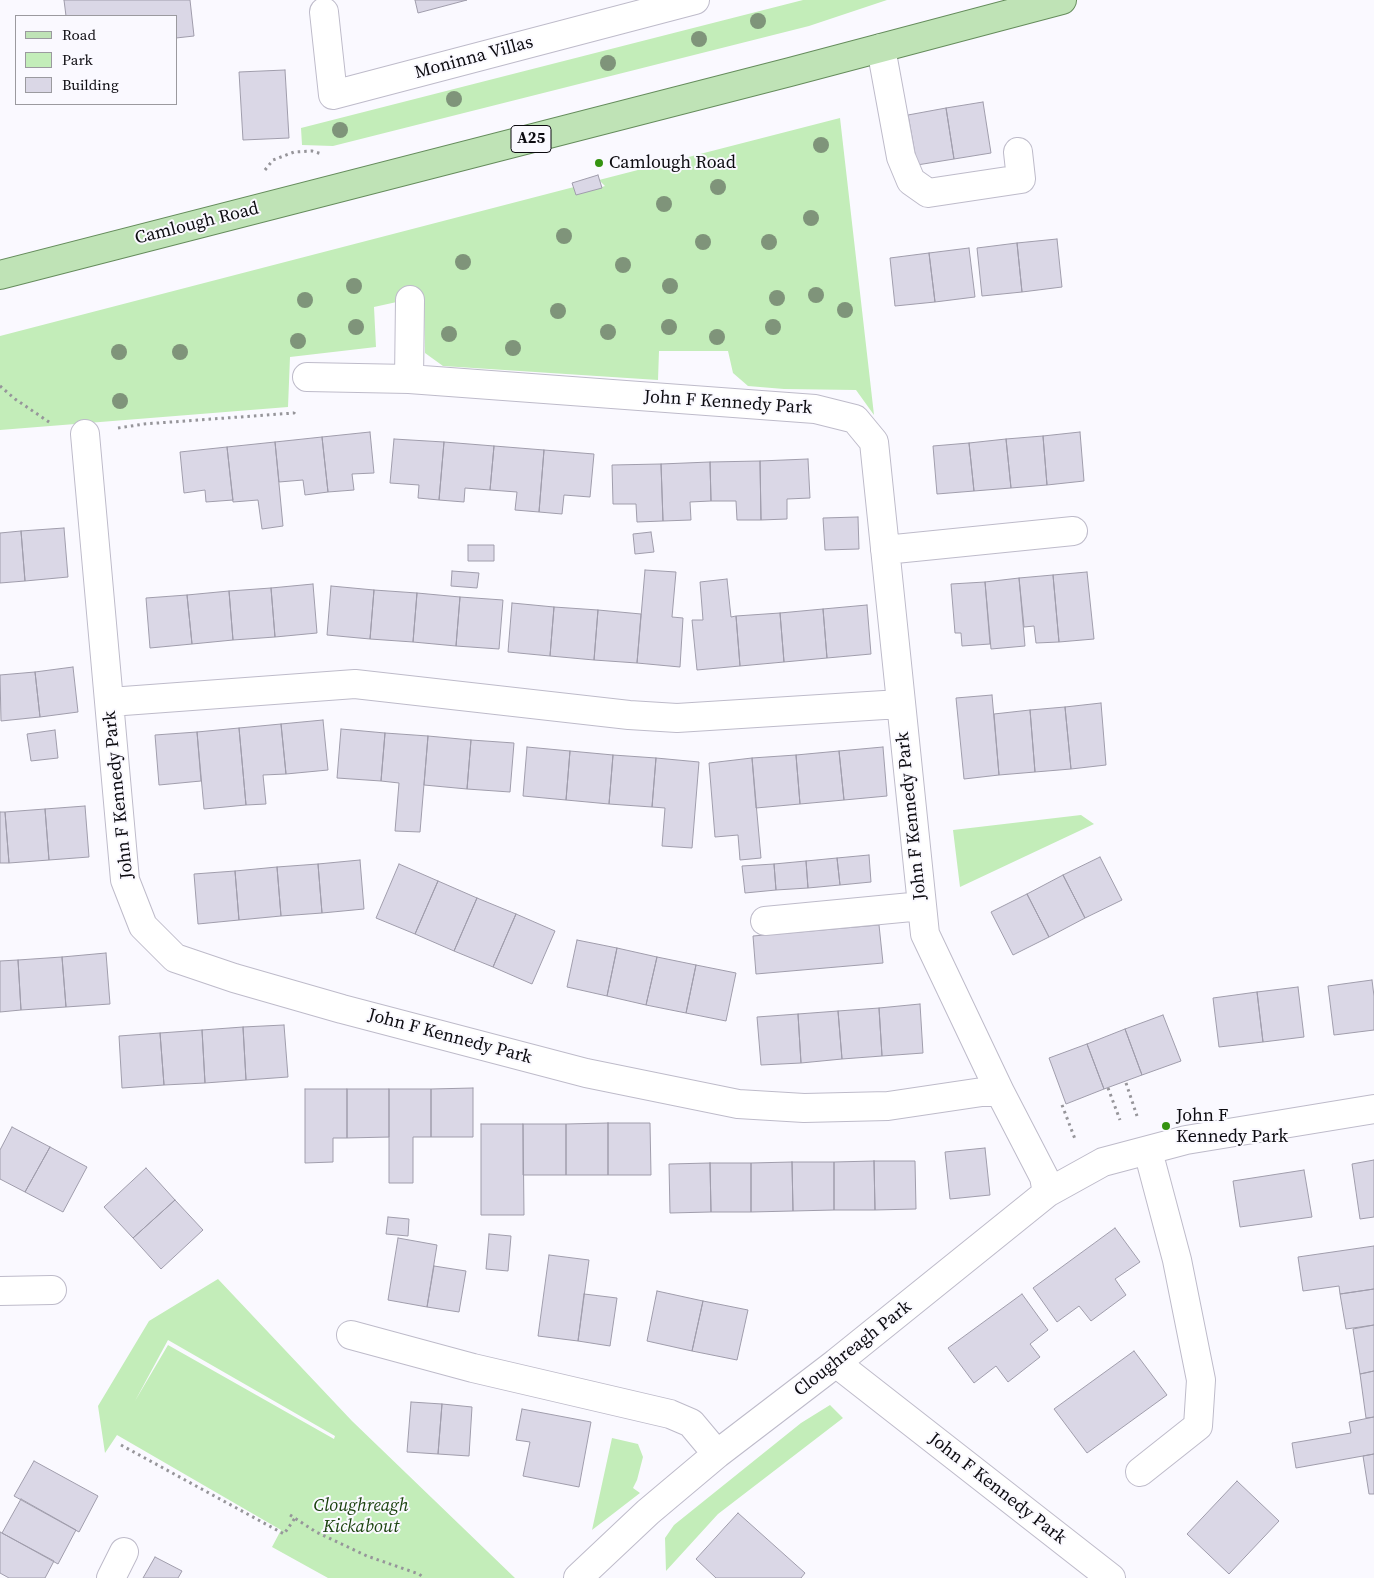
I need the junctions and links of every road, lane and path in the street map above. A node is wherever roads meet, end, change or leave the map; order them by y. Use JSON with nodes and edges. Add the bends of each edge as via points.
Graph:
{"nodes":[{"id":1,"x":695,"y":0,"type":"edge"},
{"id":2,"x":1062,"y":0,"type":"edge"},
{"id":3,"x":324,"y":12,"type":"dead end"},
{"id":4,"x":881,"y":48,"type":"junction"},
{"id":5,"x":1018,"y":152,"type":"dead end"},
{"id":6,"x":328,"y":156,"type":"dead end"},
{"id":7,"x":262,"y":174,"type":"dead end"},
{"id":8,"x":0,"y":275,"type":"edge"},
{"id":9,"x":410,"y":300,"type":"dead end"},
{"id":10,"x":307,"y":377,"type":"joint"},
{"id":11,"x":410,"y":379,"type":"junction"},
{"id":12,"x":0,"y":386,"type":"edge"},
{"id":13,"x":85,"y":434,"type":"junction"},
{"id":14,"x":1073,"y":531,"type":"dead end"},
{"id":15,"x":885,"y":550,"type":"junction"},
{"id":16,"x":110,"y":702,"type":"junction"},
{"id":17,"x":900,"y":704,"type":"junction"},
{"id":18,"x":922,"y":906,"type":"junction"},
{"id":19,"x":765,"y":921,"type":"dead end"},
{"id":20,"x":1126,"y":1083,"type":"dead end"},
{"id":21,"x":1108,"y":1088,"type":"dead end"},
{"id":22,"x":1000,"y":1092,"type":"junction"},
{"id":23,"x":1062,"y":1105,"type":"dead end"},
{"id":24,"x":1374,"y":1109,"type":"edge"},
{"id":25,"x":1120,"y":1122,"type":"dead end"},
{"id":26,"x":1140,"y":1125,"type":"dead end"},
{"id":27,"x":1075,"y":1140,"type":"dead end"},
{"id":28,"x":1148,"y":1151,"type":"junction"},
{"id":29,"x":1047,"y":1193,"type":"junction"},
{"id":30,"x":52,"y":1290,"type":"dead end"},
{"id":31,"x":0,"y":1291,"type":"edge"},
{"id":32,"x":351,"y":1336,"type":"dead end"},
{"id":33,"x":836,"y":1363,"type":"junction"},
{"id":34,"x":121,"y":1445,"type":"dead end"},
{"id":35,"x":718,"y":1454,"type":"junction"},
{"id":36,"x":1140,"y":1472,"type":"dead end"},
{"id":37,"x":290,"y":1516,"type":"dead end"},
{"id":38,"x":295,"y":1518,"type":"junction"},
{"id":39,"x":124,"y":1552,"type":"dead end"},
{"id":40,"x":592,"y":1574,"type":"edge"},
{"id":41,"x":111,"y":1578,"type":"edge"},
{"id":42,"x":424,"y":1578,"type":"edge"},
{"id":43,"x":1111,"y":1578,"type":"edge"}],
"edges":[{"from":1,"to":3,"type":"street","name":"Moninna Villas","via":[[333,94]]},
{"from":2,"to":4,"type":"main road","name":"Camlough Road","number":"A25"},
{"from":4,"to":5,"type":"street","via":[[901,157],[911,181],[928,193],[1021,179]]},
{"from":4,"to":8,"type":"main road","name":"Camlough Road","number":"A25"},
{"from":6,"to":7,"type":"path","via":[[312,150],[294,152],[273,160]]},
{"from":9,"to":11,"type":"street"},
{"from":10,"to":11,"type":"street","name":"John F Kennedy Park"},
{"from":10,"to":13,"type":"path","via":[[294,413],[144,424]]},
{"from":11,"to":15,"type":"street","name":"John F Kennedy Park","via":[[815,409],[855,419],[874,442]]},
{"from":12,"to":13,"type":"path","via":[[69,437]]},
{"from":13,"to":16,"type":"street","name":"John F Kennedy Park"},
{"from":14,"to":15,"type":"street"},
{"from":15,"to":17,"type":"street","name":"John F Kennedy Park"},
{"from":16,"to":17,"type":"street","name":"John F Kennedy Park","via":[[355,684],[677,718]]},
{"from":16,"to":22,"type":"street","name":"John F Kennedy Park","via":[[125,880],[143,926],[175,958],[342,1009],[586,1073],[738,1104],[804,1108],[888,1106]]},
{"from":17,"to":18,"type":"street","name":"John F Kennedy Park"},
{"from":18,"to":19,"type":"street"},
{"from":18,"to":22,"type":"street","name":"John F Kennedy Park","via":[[925,934]]},
{"from":20,"to":26,"type":"path"},
{"from":21,"to":25,"type":"path"},
{"from":22,"to":29,"type":"street","name":"John F Kennedy Park","via":[[1044,1177]]},
{"from":23,"to":27,"type":"path"},
{"from":24,"to":28,"type":"street","name":"Cloughreagh Park","via":[[1186,1140]]},
{"from":28,"to":29,"type":"street","name":"Cloughreagh Park","via":[[1103,1162]]},
{"from":28,"to":36,"type":"street","via":[[1177,1260],[1201,1380],[1198,1426]]},
{"from":29,"to":33,"type":"street","name":"Cloughreagh Park"},
{"from":30,"to":31,"type":"street"},
{"from":32,"to":35,"type":"street","via":[[670,1414],[691,1423]]},
{"from":33,"to":35,"type":"street","name":"Cloughreagh Park"},
{"from":33,"to":43,"type":"street","name":"John F Kennedy Park"},
{"from":34,"to":38,"type":"path","via":[[284,1534]]},
{"from":35,"to":40,"type":"street","name":"Cloughreagh Park","via":[[648,1512]]},
{"from":37,"to":38,"type":"path"},
{"from":38,"to":42,"type":"path","via":[[316,1532],[367,1556]]},
{"from":39,"to":41,"type":"street"}]}
